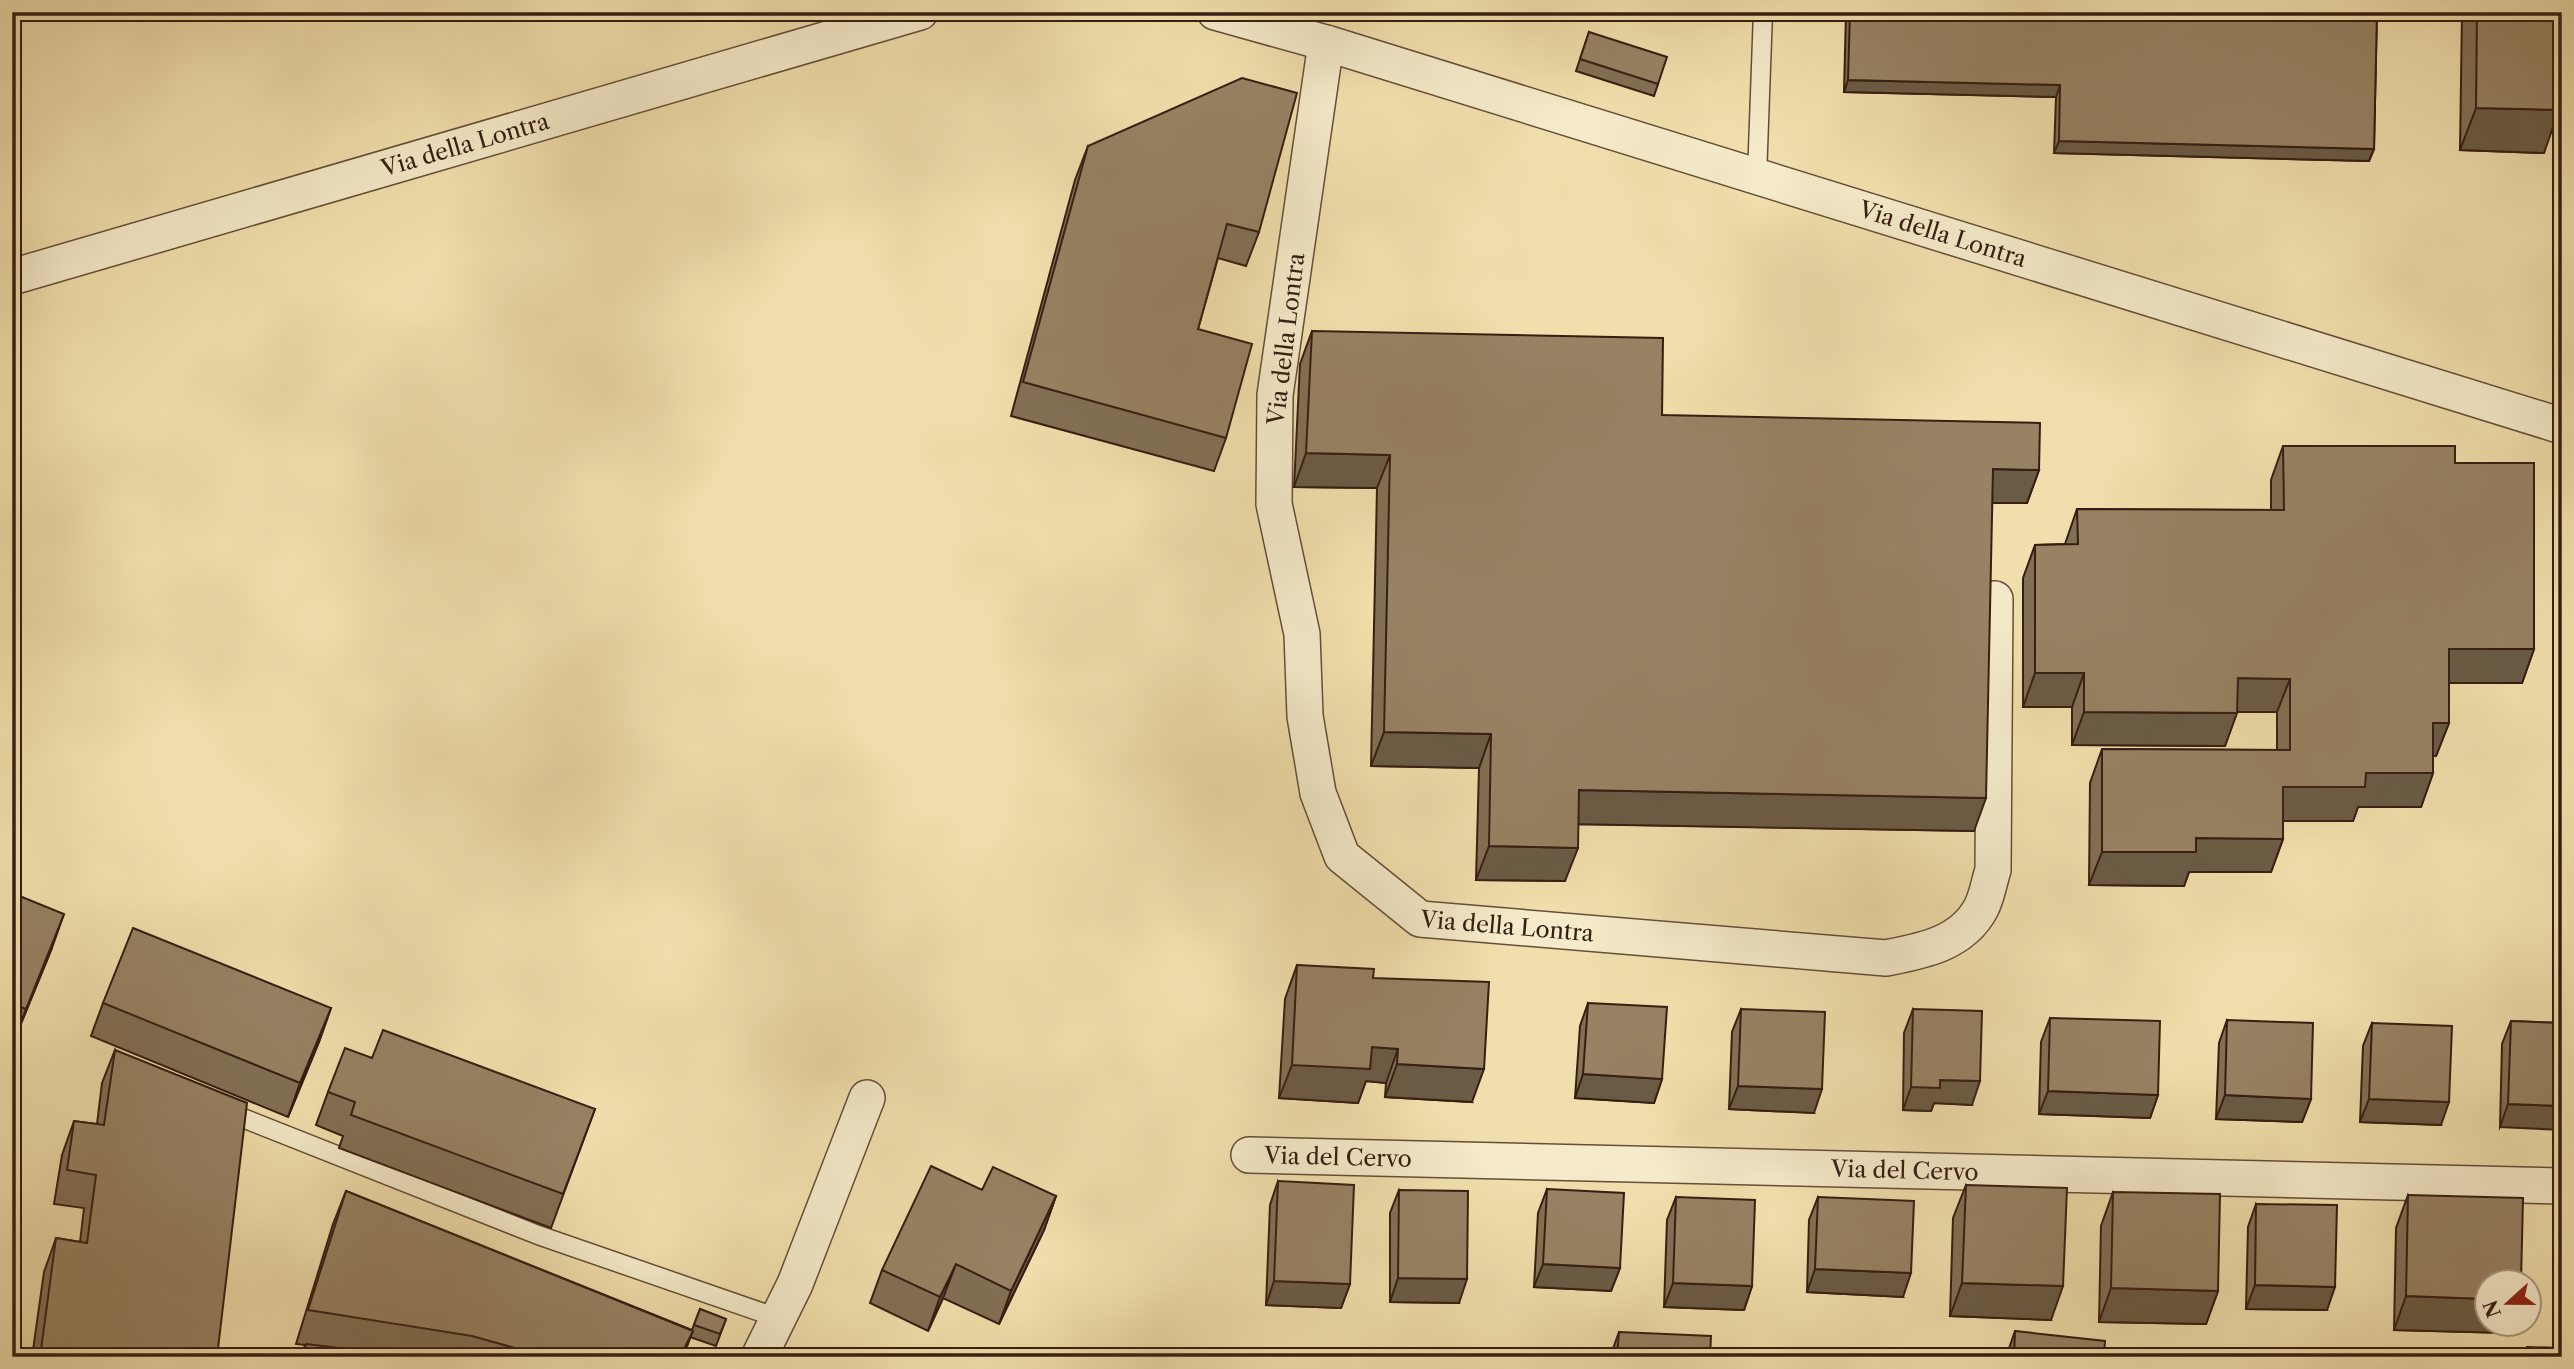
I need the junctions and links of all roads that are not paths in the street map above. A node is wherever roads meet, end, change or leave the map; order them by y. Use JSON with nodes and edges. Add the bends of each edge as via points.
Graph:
{"nodes":[{"id":1,"x":920,"y":12,"type":"edge"},
{"id":2,"x":1215,"y":12,"type":"edge"},
{"id":3,"x":1763,"y":12,"type":"edge"},
{"id":4,"x":1325,"y":43,"type":"junction"},
{"id":5,"x":1757,"y":177,"type":"junction"},
{"id":6,"x":12,"y":277,"type":"edge"},
{"id":7,"x":2562,"y":426,"type":"edge"},
{"id":8,"x":1995,"y":599,"type":"dead end"},
{"id":9,"x":867,"y":1098,"type":"dead end"},
{"id":10,"x":205,"y":1102,"type":"edge"},
{"id":11,"x":1249,"y":1155,"type":"dead end"},
{"id":12,"x":2562,"y":1186,"type":"edge"},
{"id":13,"x":778,"y":1318,"type":"junction"},
{"id":14,"x":759,"y":1357,"type":"edge"}],
"edges":[{"from":1,"to":6,"type":"street","name":"Via della Lontra"},
{"from":2,"to":4,"type":"street","name":"Via della Lontra"},
{"from":3,"to":5,"type":"lane"},
{"from":4,"to":5,"type":"street","name":"Via della Lontra"},
{"from":4,"to":8,"type":"street","name":"Via della Lontra","via":[[1275,396],[1274,504],[1302,634],[1305,716],[1318,793],[1342,856],[1420,919],[1886,958],[1925,951],[1961,933],[1981,908],[1993,870]]},
{"from":5,"to":7,"type":"street","name":"Via della Lontra"},
{"from":9,"to":13,"type":"street"},
{"from":10,"to":13,"type":"lane","via":[[538,1235]]},
{"from":11,"to":12,"type":"street","name":"Via del Cervo"},
{"from":13,"to":14,"type":"street"}]}
